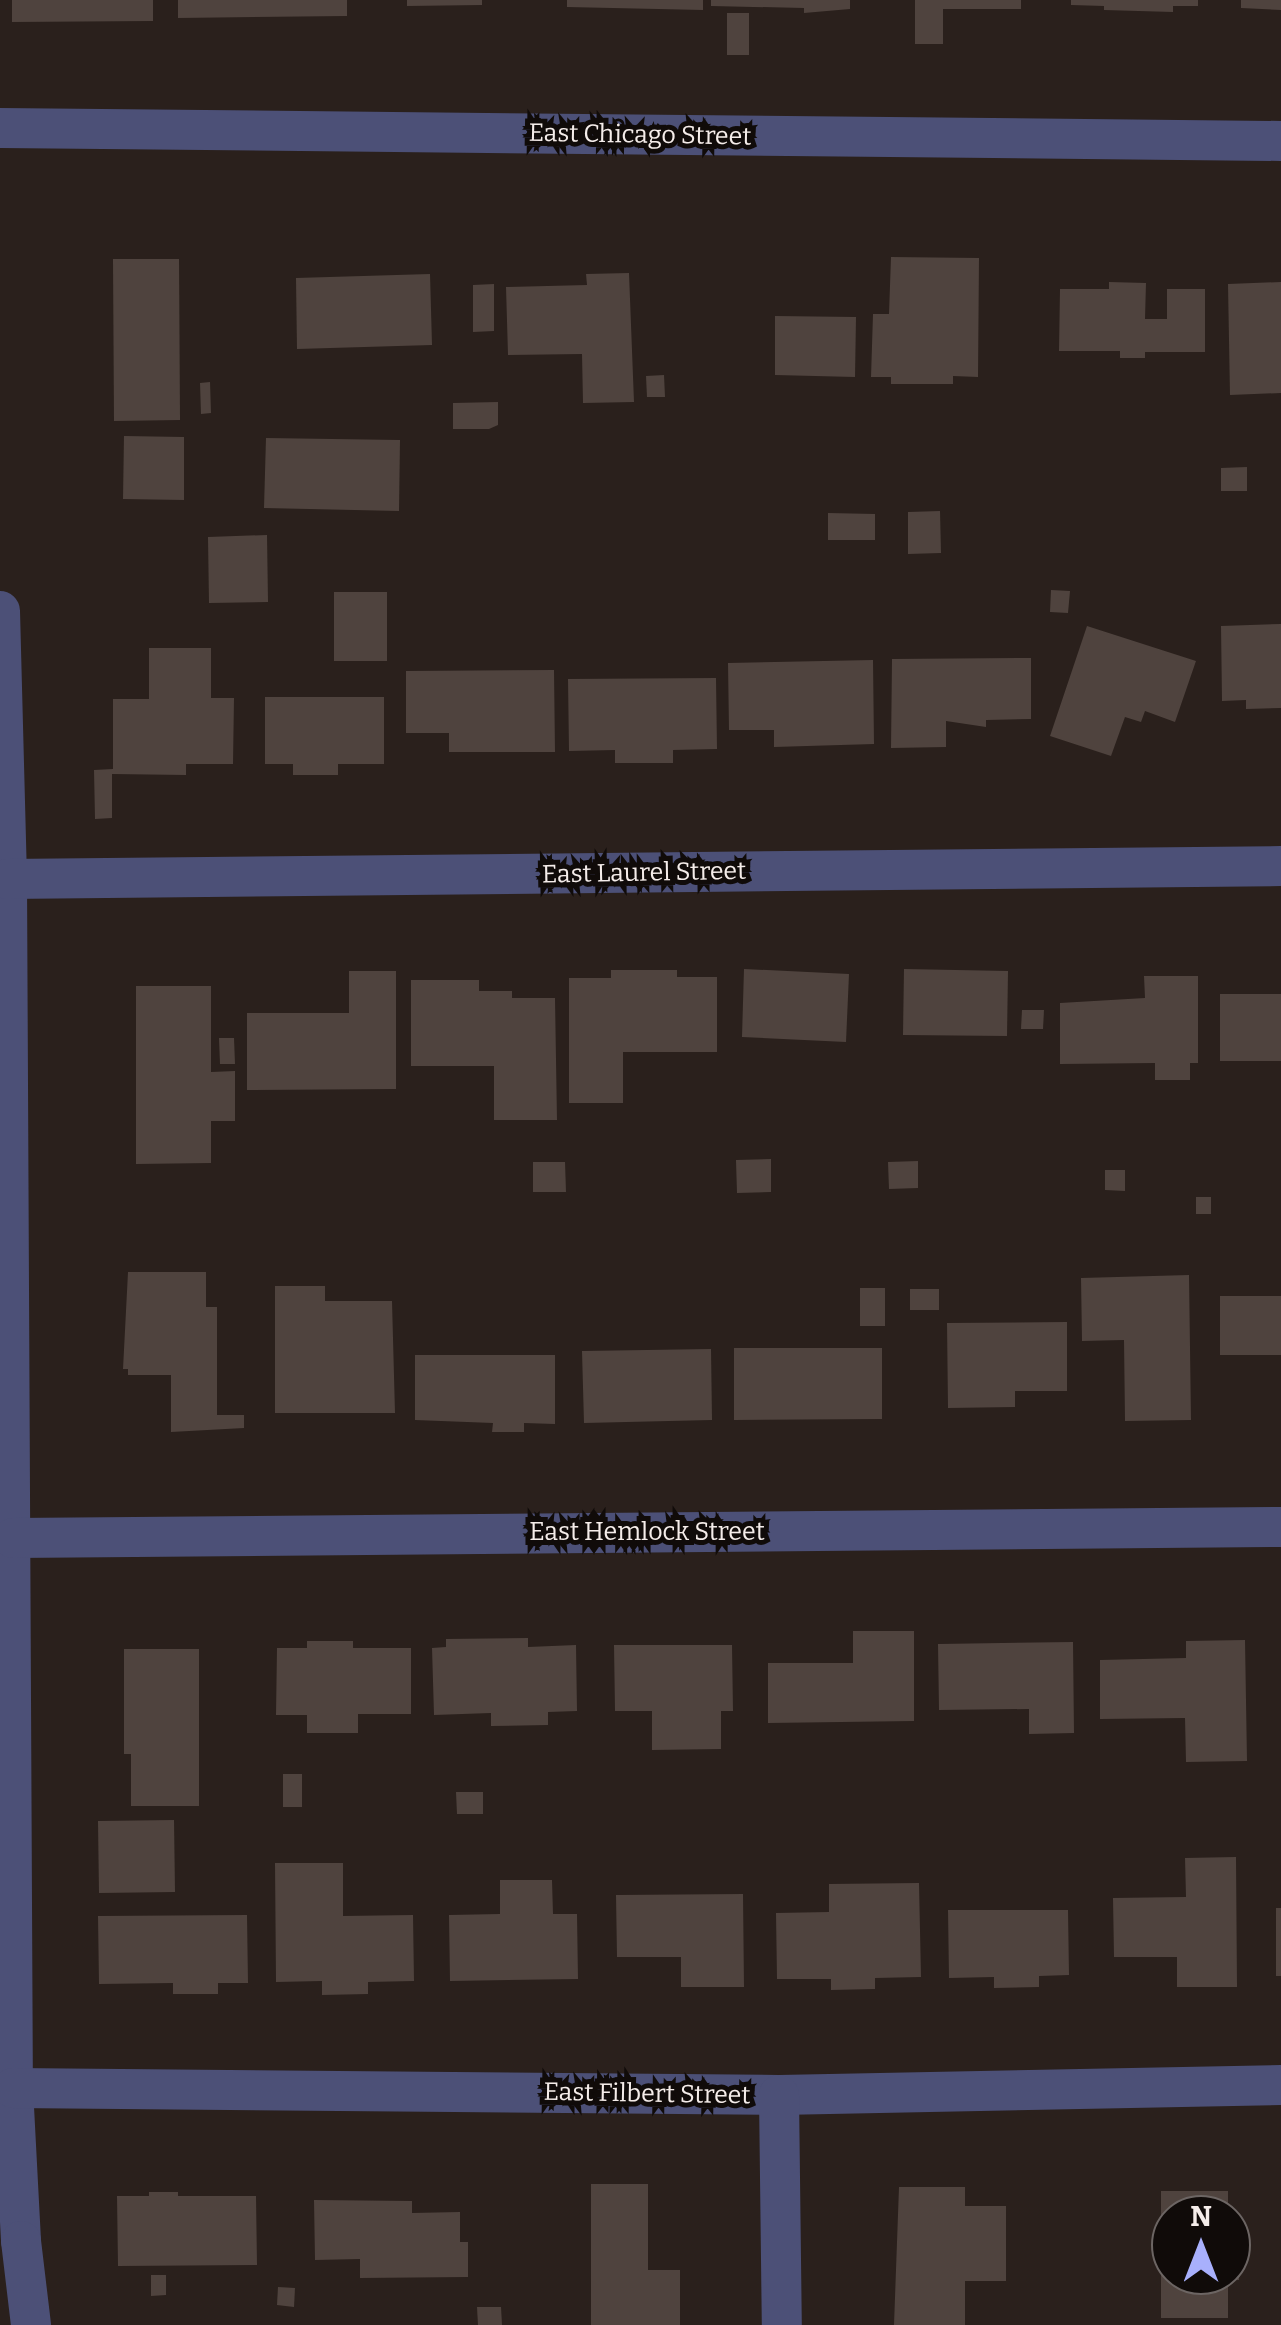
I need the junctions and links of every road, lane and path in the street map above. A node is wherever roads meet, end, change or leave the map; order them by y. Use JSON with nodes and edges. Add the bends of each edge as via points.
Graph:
{"nodes":[{"id":1,"x":0,"y":128,"type":"edge"},
{"id":2,"x":1281,"y":142,"type":"edge"},
{"id":3,"x":0,"y":611,"type":"edge"},
{"id":4,"x":1281,"y":866,"type":"edge"},
{"id":5,"x":8,"y":879,"type":"junction"},
{"id":6,"x":1281,"y":1527,"type":"edge"},
{"id":7,"x":13,"y":1538,"type":"junction"},
{"id":8,"x":1281,"y":2085,"type":"edge"},
{"id":9,"x":13,"y":2088,"type":"junction"},
{"id":10,"x":779,"y":2095,"type":"junction"},
{"id":11,"x":31,"y":2325,"type":"edge"},
{"id":12,"x":782,"y":2325,"type":"edge"}],
"edges":[{"from":1,"to":2,"type":"street","name":"East Chicago Street"},
{"from":3,"to":5,"type":"street"},
{"from":4,"to":5,"type":"street","name":"East Laurel Street"},
{"from":5,"to":7,"type":"street"},
{"from":6,"to":7,"type":"street","name":"East Hemlock Street"},
{"from":7,"to":9,"type":"street"},
{"from":8,"to":10,"type":"street","name":"East Filbert Street"},
{"from":9,"to":10,"type":"street","name":"East Filbert Street"},
{"from":9,"to":11,"type":"street"},
{"from":10,"to":12,"type":"street"}]}
